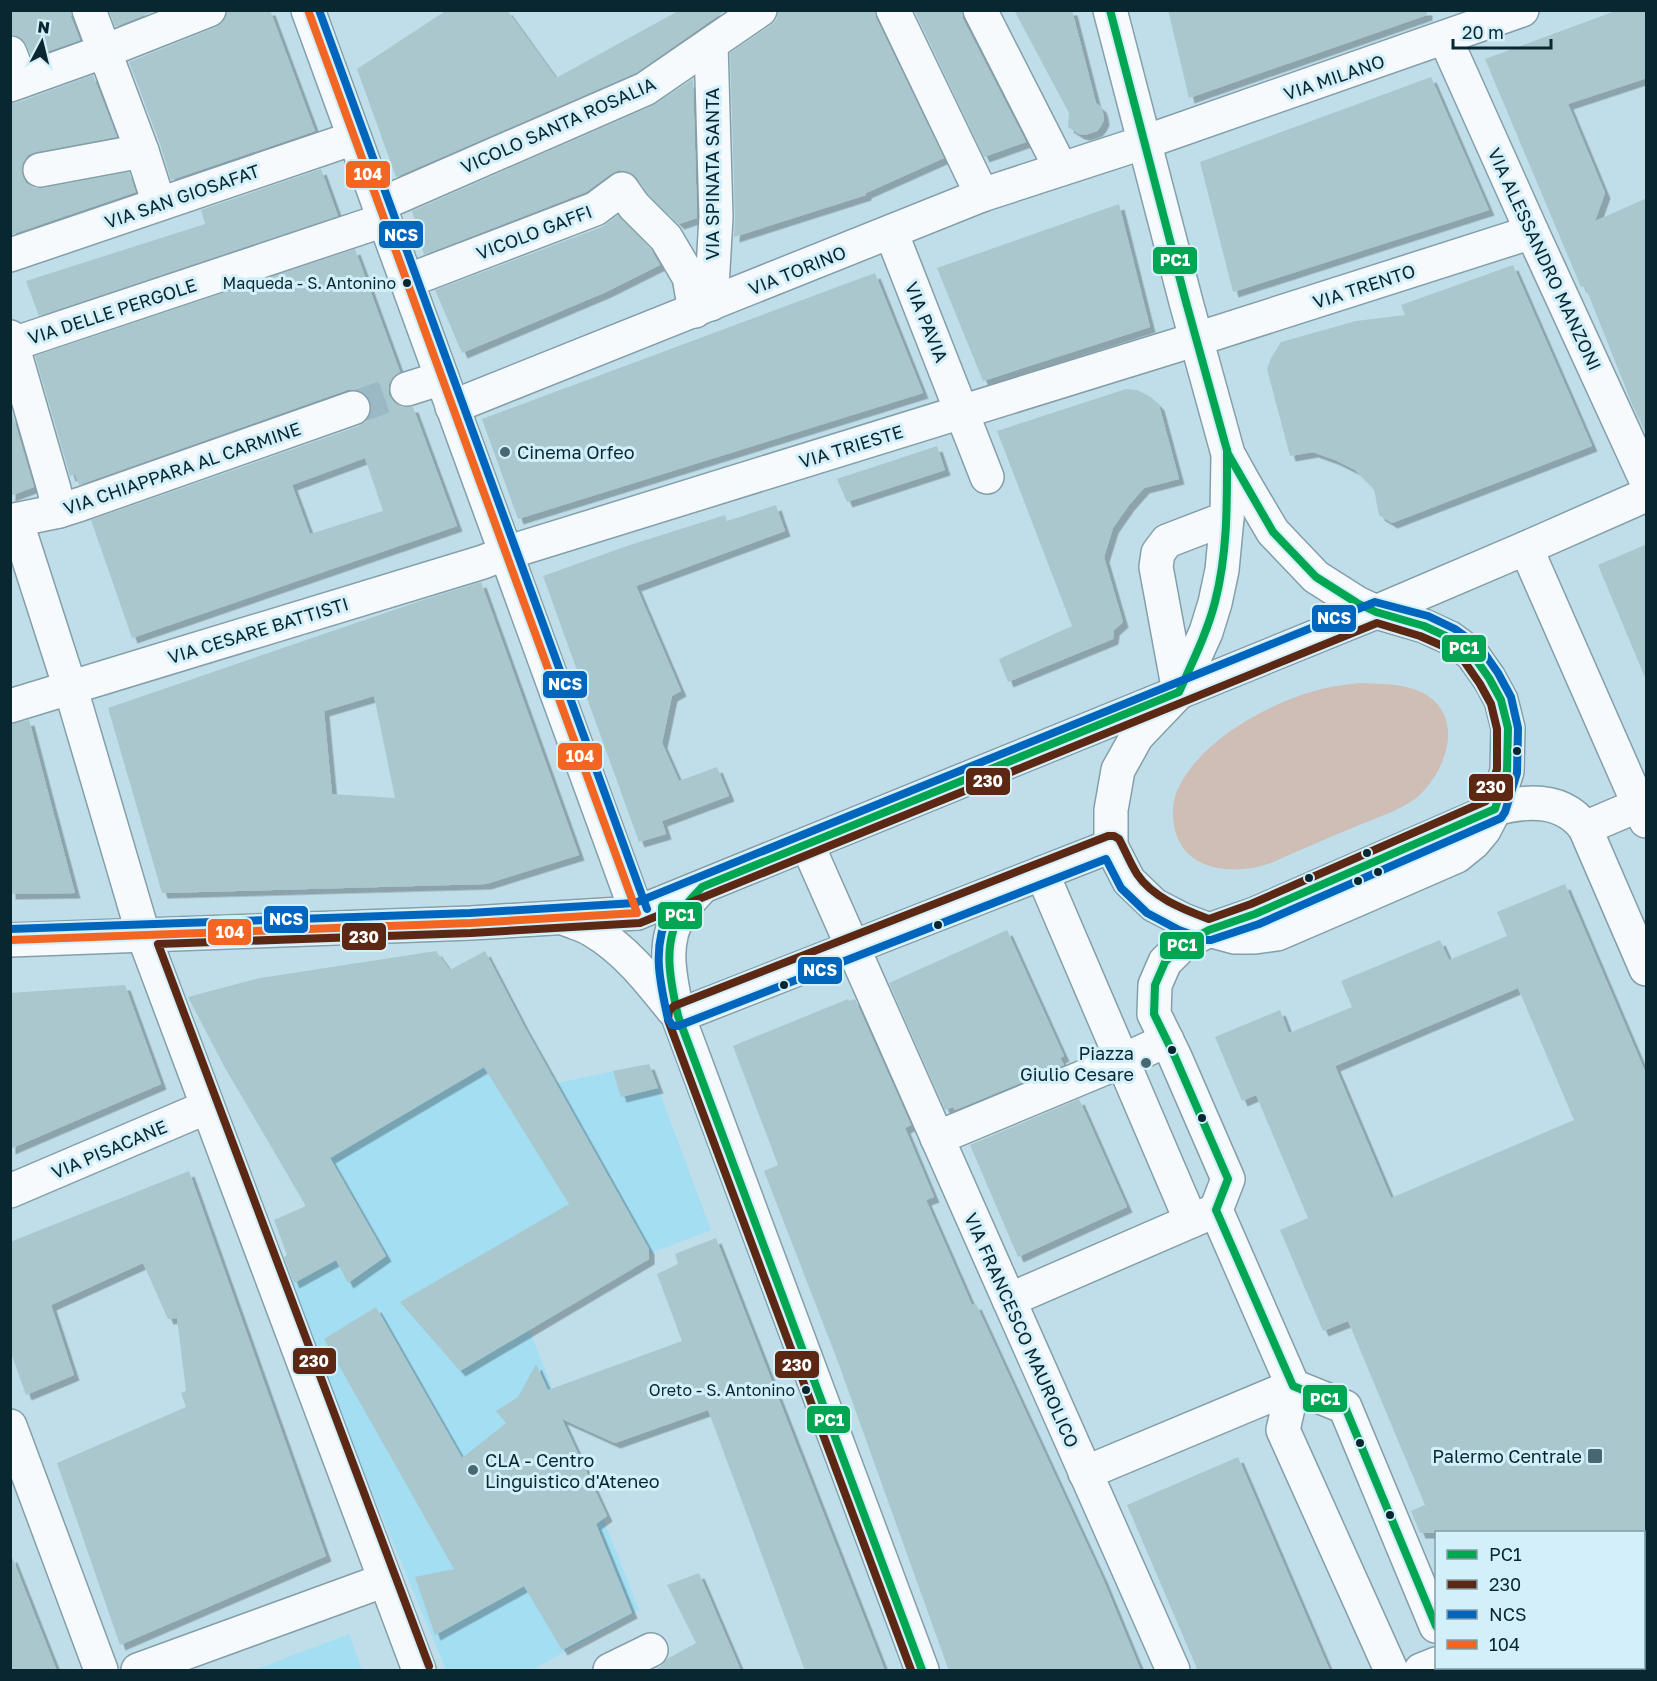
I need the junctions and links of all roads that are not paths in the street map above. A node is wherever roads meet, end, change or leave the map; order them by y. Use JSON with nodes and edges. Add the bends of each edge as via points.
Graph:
{"nodes":[{"id":1,"x":89,"y":10,"type":"edge"},
{"id":2,"x":308,"y":10,"type":"edge"},
{"id":3,"x":760,"y":10,"type":"edge"},
{"id":4,"x":893,"y":10,"type":"edge"},
{"id":5,"x":980,"y":10,"type":"edge"},
{"id":6,"x":1110,"y":10,"type":"edge"},
{"id":7,"x":1522,"y":10,"type":"edge"},
{"id":8,"x":190,"y":14,"type":"edge"},
{"id":9,"x":1445,"y":38,"type":"junction"},
{"id":10,"x":711,"y":44,"type":"junction"},
{"id":11,"x":105,"y":51,"type":"junction"},
{"id":12,"x":14,"y":73,"type":"edge"},
{"id":13,"x":354,"y":138,"type":"junction"},
{"id":14,"x":1145,"y":142,"type":"junction"},
{"id":15,"x":142,"y":151,"type":"junction"},
{"id":16,"x":1061,"y":169,"type":"junction"},
{"id":17,"x":40,"y":170,"type":"dead end"},
{"id":18,"x":982,"y":195,"type":"junction"},
{"id":19,"x":159,"y":204,"type":"junction"},
{"id":20,"x":382,"y":213,"type":"junction"},
{"id":21,"x":891,"y":232,"type":"junction"},
{"id":22,"x":1532,"y":232,"type":"junction"},
{"id":23,"x":10,"y":255,"type":"edge"},
{"id":24,"x":407,"y":281,"type":"junction"},
{"id":25,"x":703,"y":308,"type":"junction"},
{"id":26,"x":1197,"y":339,"type":"junction"},
{"id":27,"x":11,"y":342,"type":"edge"},
{"id":28,"x":407,"y":389,"type":"tunnel mouth"},
{"id":29,"x":447,"y":392,"type":"junction"},
{"id":30,"x":353,"y":408,"type":"tunnel mouth"},
{"id":31,"x":962,"y":412,"type":"junction"},
{"id":32,"x":1228,"y":454,"type":"junction"},
{"id":33,"x":987,"y":477,"type":"dead end"},
{"id":34,"x":1647,"y":480,"type":"edge"},
{"id":35,"x":1647,"y":495,"type":"edge"},
{"id":36,"x":59,"y":511,"type":"junction"},
{"id":37,"x":1227,"y":518,"type":"junction"},
{"id":38,"x":13,"y":520,"type":"edge"},
{"id":39,"x":1526,"y":548,"type":"junction"},
{"id":40,"x":506,"y":553,"type":"junction"},
{"id":41,"x":1376,"y":612,"type":"junction"},
{"id":42,"x":69,"y":687,"type":"junction"},
{"id":43,"x":1179,"y":692,"type":"junction"},
{"id":44,"x":10,"y":706,"type":"edge"},
{"id":45,"x":1495,"y":809,"type":"junction"},
{"id":46,"x":1644,"y":810,"type":"edge"},
{"id":47,"x":1585,"y":828,"type":"junction"},
{"id":48,"x":807,"y":844,"type":"junction"},
{"id":49,"x":1111,"y":846,"type":"junction"},
{"id":50,"x":1042,"y":873,"type":"junction"},
{"id":51,"x":702,"y":887,"type":"junction"},
{"id":52,"x":637,"y":913,"type":"junction"},
{"id":53,"x":563,"y":918,"type":"junction"},
{"id":54,"x":1209,"y":930,"type":"junction"},
{"id":55,"x":143,"y":934,"type":"junction"},
{"id":56,"x":10,"y":940,"type":"edge"},
{"id":57,"x":853,"y":948,"type":"junction"},
{"id":58,"x":1647,"y":969,"type":"edge"},
{"id":59,"x":678,"y":1016,"type":"junction"},
{"id":60,"x":1167,"y":1040,"type":"junction"},
{"id":61,"x":1122,"y":1061,"type":"junction"},
{"id":62,"x":207,"y":1107,"type":"junction"},
{"id":63,"x":937,"y":1138,"type":"junction"},
{"id":64,"x":10,"y":1191,"type":"edge"},
{"id":65,"x":1204,"y":1216,"type":"junction"},
{"id":66,"x":1009,"y":1300,"type":"junction"},
{"id":67,"x":1293,"y":1386,"type":"junction"},
{"id":68,"x":10,"y":1426,"type":"edge"},
{"id":69,"x":1085,"y":1473,"type":"junction"},
{"id":70,"x":385,"y":1580,"type":"junction"},
{"id":71,"x":1435,"y":1621,"type":"edge"},
{"id":72,"x":651,"y":1650,"type":"dead end"},
{"id":73,"x":1435,"y":1665,"type":"edge"},
{"id":74,"x":101,"y":1671,"type":"edge"},
{"id":75,"x":138,"y":1671,"type":"edge"},
{"id":76,"x":419,"y":1671,"type":"edge"},
{"id":77,"x":610,"y":1671,"type":"edge"},
{"id":78,"x":922,"y":1671,"type":"edge"},
{"id":79,"x":1173,"y":1671,"type":"edge"},
{"id":80,"x":1391,"y":1671,"type":"edge"},
{"id":81,"x":1421,"y":1671,"type":"edge"}],
"edges":[{"from":1,"to":11,"type":"street"},
{"from":2,"to":13,"type":"street"},
{"from":3,"to":10,"type":"street","name":"VICOLO SANTA ROSALIA"},
{"from":4,"to":18,"type":"street"},
{"from":5,"to":16,"type":"street"},
{"from":6,"to":14,"type":"street"},
{"from":7,"to":9,"type":"street","name":"VIA MILANO"},
{"from":8,"to":11,"type":"street"},
{"from":9,"to":14,"type":"street","name":"VIA MILANO"},
{"from":9,"to":22,"type":"street","name":"VIA ALESSANDRO MANZONI"},
{"from":10,"to":20,"type":"street","name":"VICOLO SANTA ROSALIA","via":[[645,89]]},
{"from":10,"to":25,"type":"street","name":"VIA SPINATA SANTA","via":[[716,217]]},
{"from":11,"to":12,"type":"street"},
{"from":11,"to":15,"type":"street"},
{"from":13,"to":19,"type":"street","name":"VIA SAN GIOSAFAT"},
{"from":13,"to":20,"type":"street"},
{"from":14,"to":16,"type":"street","name":"VIA TORINO"},
{"from":14,"to":26,"type":"street"},
{"from":15,"to":17,"type":"street"},
{"from":15,"to":19,"type":"street"},
{"from":16,"to":18,"type":"street","name":"VIA TORINO"},
{"from":18,"to":21,"type":"street","name":"VIA TORINO"},
{"from":19,"to":23,"type":"street","name":"VIA SAN GIOSAFAT"},
{"from":20,"to":24,"type":"street"},
{"from":20,"to":27,"type":"street","name":"VIA DELLE PERGOLE"},
{"from":21,"to":25,"type":"street","name":"VIA TORINO"},
{"from":21,"to":31,"type":"street","name":"VIA PAVIA"},
{"from":22,"to":26,"type":"street","name":"VIA TRENTO"},
{"from":22,"to":34,"type":"street","name":"VIA ALESSANDRO MANZONI"},
{"from":24,"to":25,"type":"street","name":"VICOLO GAFFI","via":[[595,210],[622,189],[633,206],[666,238]]},
{"from":24,"to":29,"type":"street"},
{"from":25,"to":29,"type":"street","name":"VIA TORINO"},
{"from":26,"to":31,"type":"street","name":"VIA TRIESTE"},
{"from":26,"to":32,"type":"street"},
{"from":27,"to":36,"type":"street"},
{"from":28,"to":29,"type":"street"},
{"from":29,"to":40,"type":"street"},
{"from":30,"to":36,"type":"street","name":"VIA CHIAPPARA AL CARMINE"},
{"from":31,"to":33,"type":"street","name":"VIA PAVIA"},
{"from":31,"to":40,"type":"street","name":"VIA TRIESTE"},
{"from":32,"to":37,"type":"street"},
{"from":32,"to":41,"type":"street","via":[[1273,532],[1316,577]]},
{"from":35,"to":39,"type":"street"},
{"from":36,"to":38,"type":"street","name":"VIA CHIAPPARA AL CARMINE"},
{"from":37,"to":43,"type":"street","via":[[1215,603]]},
{"from":37,"to":43,"type":"street","via":[[1167,541],[1158,553],[1156,567]]},
{"from":38,"to":42,"type":"street"},
{"from":39,"to":41,"type":"street"},
{"from":39,"to":46,"type":"street"},
{"from":40,"to":42,"type":"street","name":"VIA CESARE BATTISTI"},
{"from":40,"to":52,"type":"street"},
{"from":41,"to":43,"type":"street"},
{"from":41,"to":45,"type":"street","via":[[1449,638],[1472,654],[1489,678],[1501,700],[1508,728],[1507,771]]},
{"from":42,"to":44,"type":"street","name":"VIA CESARE BATTISTI"},
{"from":42,"to":55,"type":"street"},
{"from":43,"to":48,"type":"street"},
{"from":43,"to":49,"type":"street","via":[[1137,736],[1118,770],[1111,810]]},
{"from":45,"to":47,"type":"street","via":[[1515,803],[1545,803],[1572,814]]},
{"from":45,"to":54,"type":"street","via":[[1255,914]]},
{"from":46,"to":47,"type":"street"},
{"from":47,"to":58,"type":"street"},
{"from":48,"to":51,"type":"street"},
{"from":48,"to":57,"type":"street","name":"VIA FRANCESCO MAUROLICO"},
{"from":49,"to":50,"type":"street"},
{"from":49,"to":54,"type":"street","via":[[1129,881],[1154,905]]},
{"from":50,"to":57,"type":"street"},
{"from":50,"to":61,"type":"street"},
{"from":51,"to":52,"type":"street"},
{"from":51,"to":59,"type":"street","via":[[681,911],[670,934],[668,969]]},
{"from":52,"to":53,"type":"street"},
{"from":53,"to":55,"type":"street"},
{"from":53,"to":59,"type":"street","via":[[591,929],[621,950]]},
{"from":54,"to":60,"type":"street","via":[[1183,944],[1165,962],[1155,985],[1154,1014]]},
{"from":55,"to":56,"type":"street"},
{"from":55,"to":62,"type":"street"},
{"from":57,"to":59,"type":"street"},
{"from":57,"to":63,"type":"street","name":"VIA FRANCESCO MAUROLICO"},
{"from":59,"to":78,"type":"street"},
{"from":60,"to":61,"type":"street"},
{"from":60,"to":65,"type":"street","via":[[1228,1179]]},
{"from":61,"to":63,"type":"street"},
{"from":61,"to":65,"type":"street"},
{"from":62,"to":64,"type":"street","name":"VIA PISACANE"},
{"from":62,"to":70,"type":"street"},
{"from":63,"to":66,"type":"street","name":"VIA FRANCESCO MAUROLICO"},
{"from":65,"to":66,"type":"street"},
{"from":65,"to":67,"type":"street"},
{"from":66,"to":69,"type":"street","name":"VIA FRANCESCO MAUROLICO"},
{"from":67,"to":69,"type":"street"},
{"from":67,"to":71,"type":"street","via":[[1345,1407]]},
{"from":67,"to":80,"type":"street","via":[[1283,1430]]},
{"from":68,"to":74,"type":"street"},
{"from":69,"to":79,"type":"street","name":"VIA FRANCESCO MAUROLICO"},
{"from":70,"to":75,"type":"street"},
{"from":70,"to":76,"type":"street"},
{"from":72,"to":77,"type":"street"},
{"from":73,"to":81,"type":"street"}]}
